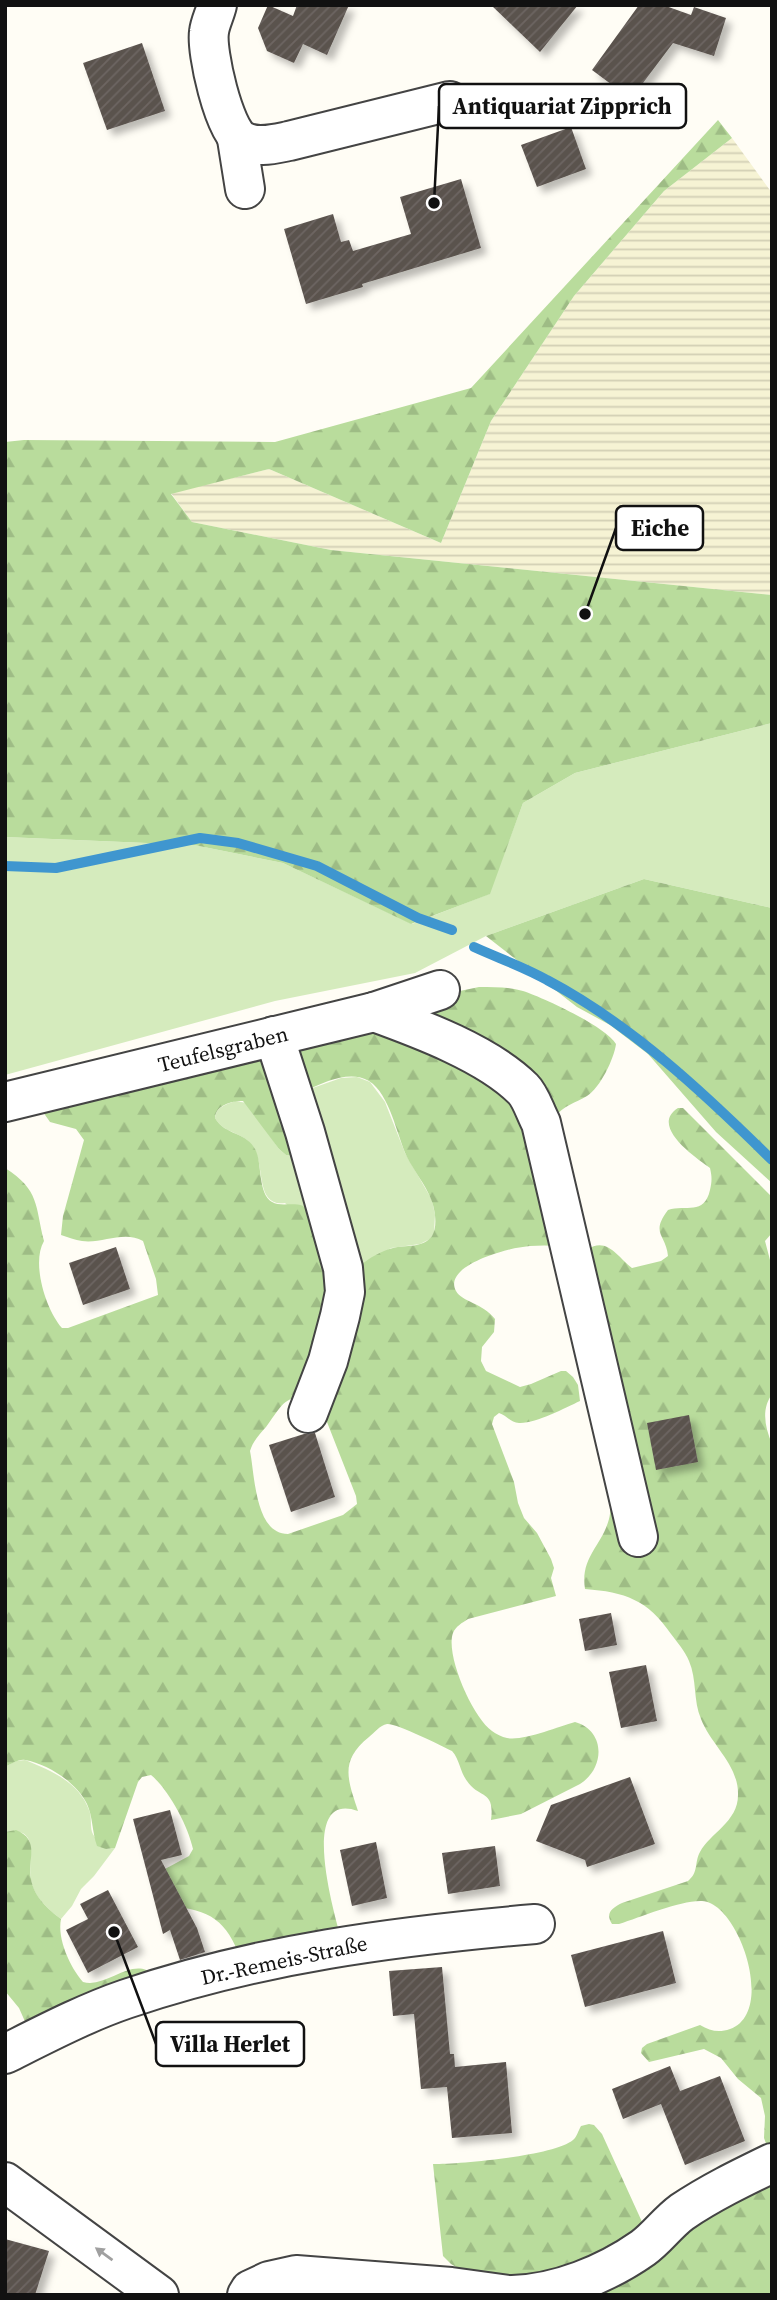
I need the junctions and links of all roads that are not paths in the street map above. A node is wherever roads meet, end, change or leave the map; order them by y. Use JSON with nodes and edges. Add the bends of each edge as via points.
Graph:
{"nodes":[{"id":1,"x":217,"y":5,"type":"edge"},
{"id":2,"x":450,"y":101,"type":"dead end"},
{"id":3,"x":237,"y":139,"type":"junction"},
{"id":4,"x":245,"y":189,"type":"dead end"},
{"id":5,"x":440,"y":990,"type":"dead end"},
{"id":6,"x":374,"y":1012,"type":"junction"},
{"id":7,"x":274,"y":1036,"type":"junction"},
{"id":8,"x":5,"y":1102,"type":"edge"},
{"id":9,"x":308,"y":1413,"type":"dead end"},
{"id":10,"x":638,"y":1537,"type":"dead end"},
{"id":11,"x":535,"y":1924,"type":"dead end"},
{"id":12,"x":5,"y":2054,"type":"edge"},
{"id":13,"x":772,"y":2164,"type":"edge"},
{"id":14,"x":5,"y":2182,"type":"edge"},
{"id":15,"x":159,"y":2295,"type":"edge"},
{"id":16,"x":247,"y":2295,"type":"edge"},
{"id":17,"x":510,"y":2295,"type":"edge"}],
"edges":[{"from":1,"to":3,"type":"street","via":[[209,33],[210,54],[223,109]]},
{"from":2,"to":3,"type":"street","via":[[289,141],[265,145]]},
{"from":3,"to":4,"type":"street"},
{"from":5,"to":6,"type":"street","name":"Teufelsgraben"},
{"from":6,"to":7,"type":"street","name":"Teufelsgraben"},
{"from":6,"to":10,"type":"street","via":[[421,1029],[495,1067],[525,1091],[541,1123]]},
{"from":7,"to":8,"type":"street","name":"Teufelsgraben"},
{"from":7,"to":9,"type":"street","via":[[343,1268],[340,1316]]},
{"from":11,"to":12,"type":"street","name":"Dr.-Remeis-Straße","via":[[375,1940],[231,1967],[125,1999]]},
{"from":13,"to":17,"type":"street","via":[[684,2211],[620,2263],[569,2285]]},
{"from":15,"to":14,"type":"street","one_way":true},
{"from":16,"to":17,"type":"street","via":[[269,2281],[296,2275]]}]}
